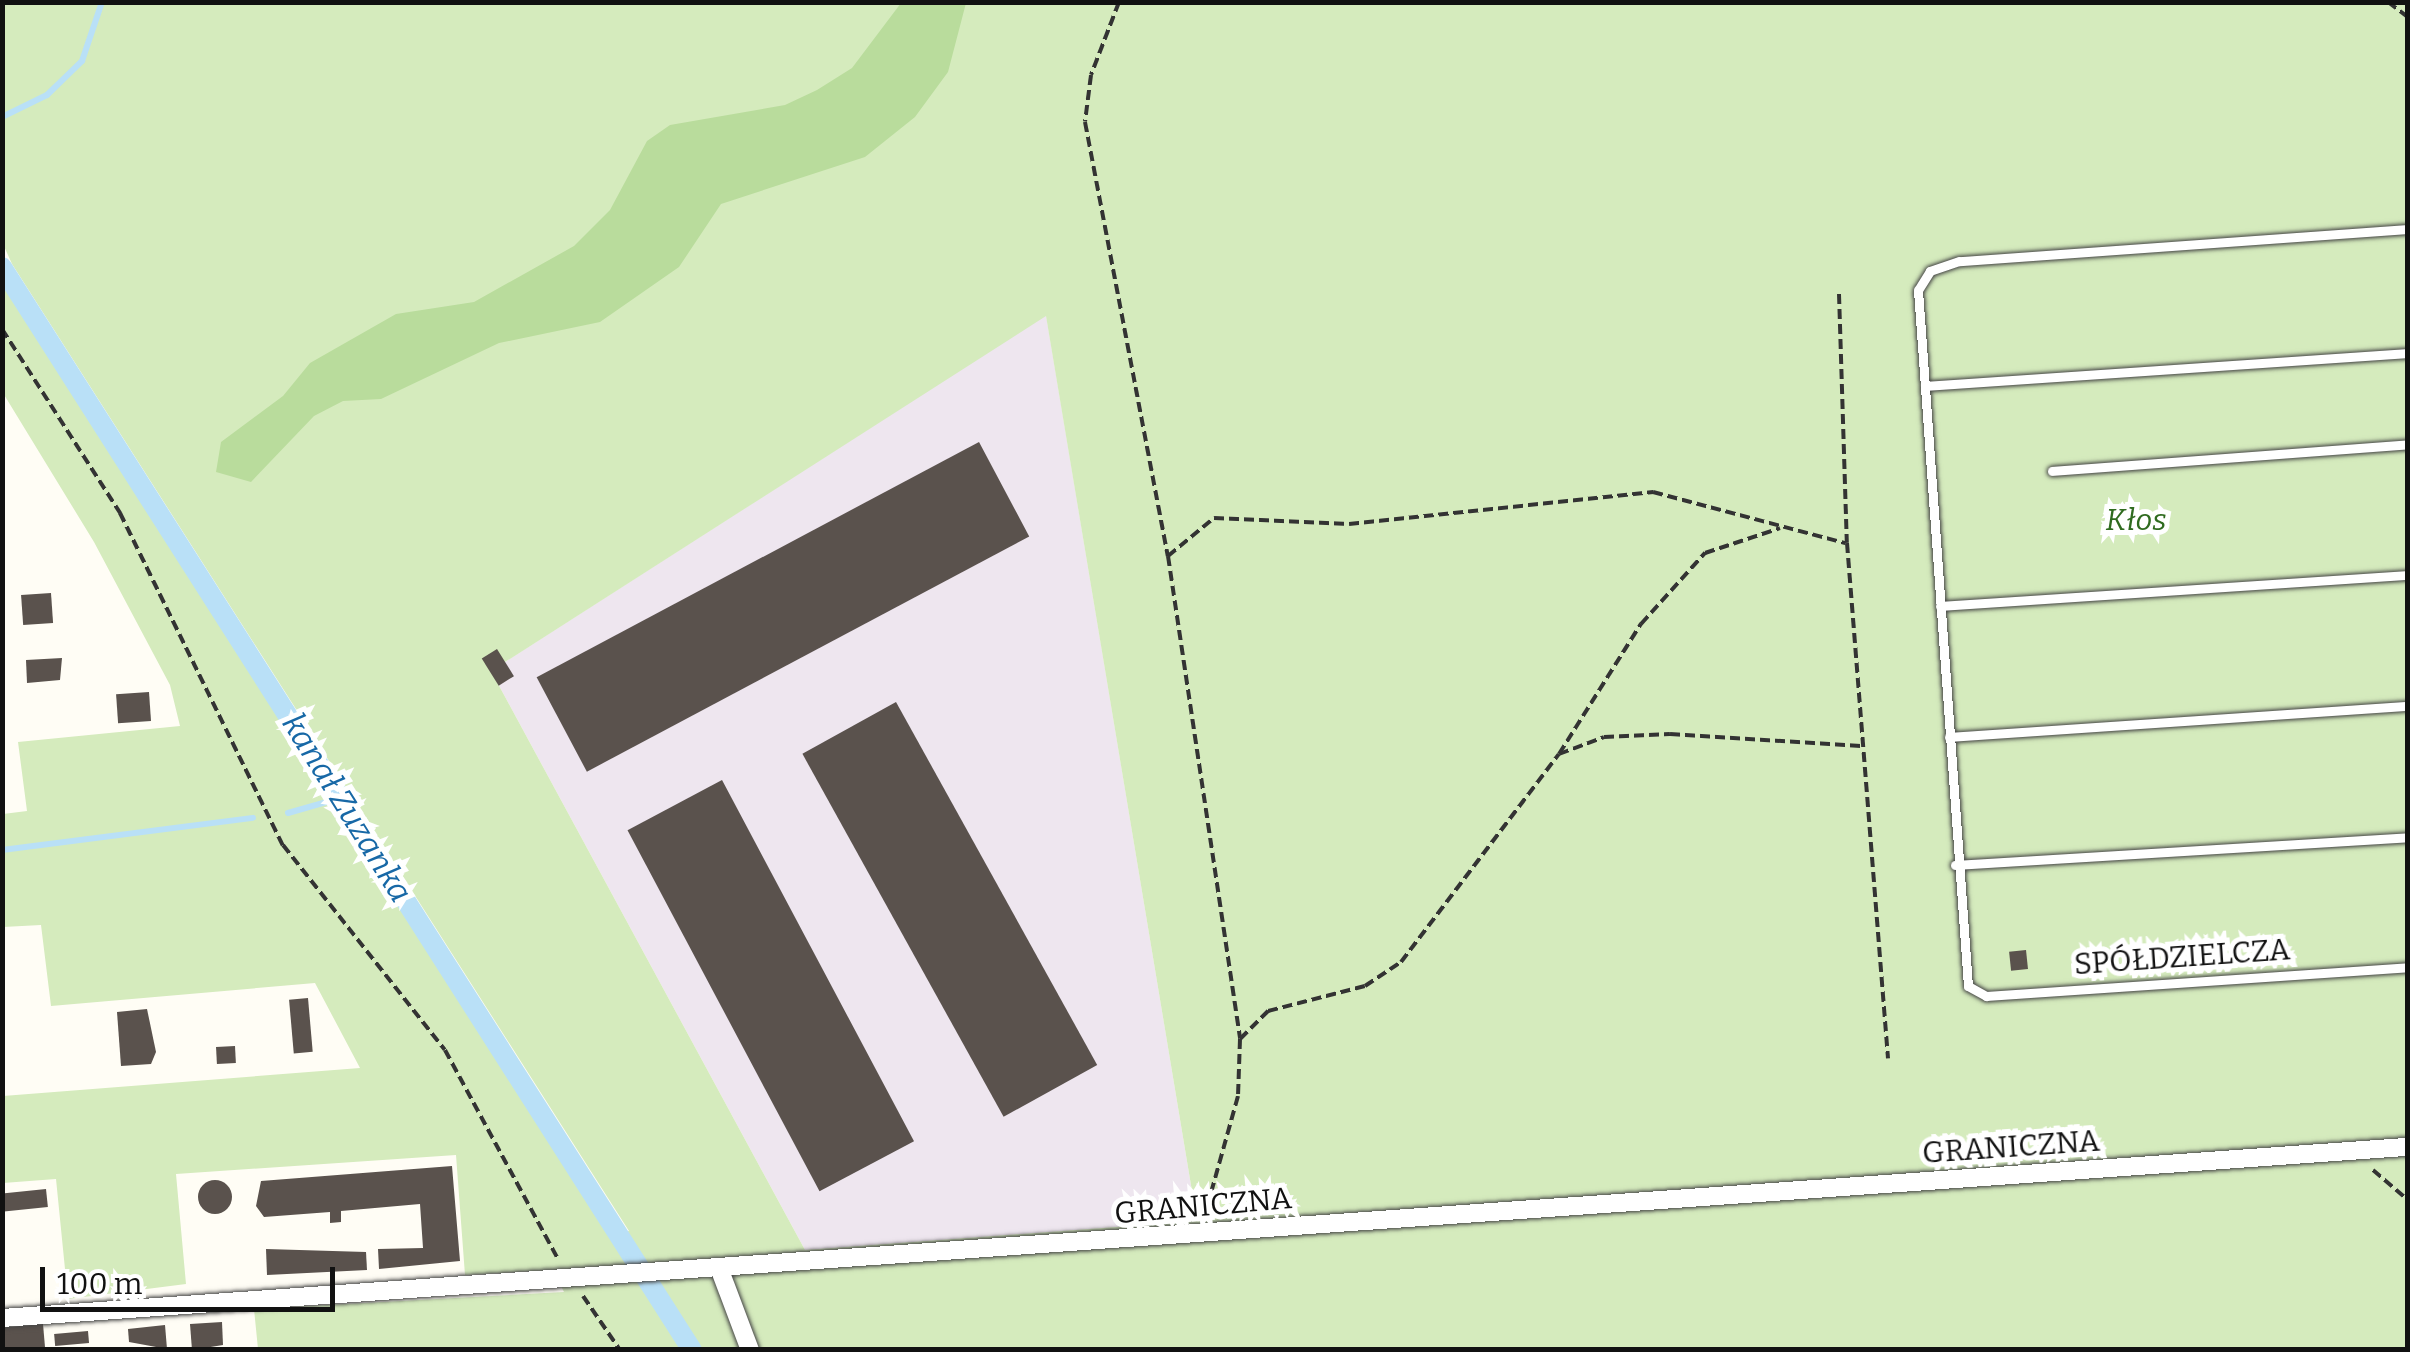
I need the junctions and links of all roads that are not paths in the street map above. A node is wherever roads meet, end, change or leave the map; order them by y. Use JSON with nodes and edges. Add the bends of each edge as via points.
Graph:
{"nodes":[{"id":1,"x":2408,"y":229,"type":"edge"},
{"id":2,"x":2408,"y":352,"type":"edge"},
{"id":3,"x":1924,"y":386,"type":"junction"},
{"id":4,"x":2408,"y":444,"type":"edge"},
{"id":5,"x":2052,"y":471,"type":"dead end"},
{"id":6,"x":2408,"y":575,"type":"edge"},
{"id":7,"x":1940,"y":606,"type":"junction"},
{"id":8,"x":2408,"y":706,"type":"edge"},
{"id":9,"x":1949,"y":737,"type":"junction"},
{"id":10,"x":2408,"y":836,"type":"edge"},
{"id":11,"x":1955,"y":865,"type":"junction"},
{"id":12,"x":2408,"y":967,"type":"edge"},
{"id":13,"x":2408,"y":1148,"type":"edge"},
{"id":14,"x":722,"y":1273,"type":"junction"},
{"id":15,"x":2,"y":1318,"type":"edge"},
{"id":16,"x":750,"y":1350,"type":"edge"}],
"edges":[{"from":1,"to":3,"type":"lane","via":[[1938,266],[1918,290]]},
{"from":2,"to":3,"type":"lane"},
{"from":3,"to":7,"type":"lane"},
{"from":4,"to":5,"type":"lane"},
{"from":6,"to":7,"type":"lane"},
{"from":7,"to":9,"type":"lane"},
{"from":8,"to":9,"type":"lane"},
{"from":9,"to":11,"type":"lane"},
{"from":10,"to":11,"type":"lane"},
{"from":11,"to":12,"type":"lane","name":"SPÓŁDZIELCZA","via":[[1966,981],[1986,996]]},
{"from":13,"to":14,"type":"street","name":"GRANICZNA"},
{"from":14,"to":15,"type":"street","name":"GRANICZNA"},
{"from":14,"to":16,"type":"street"}]}
